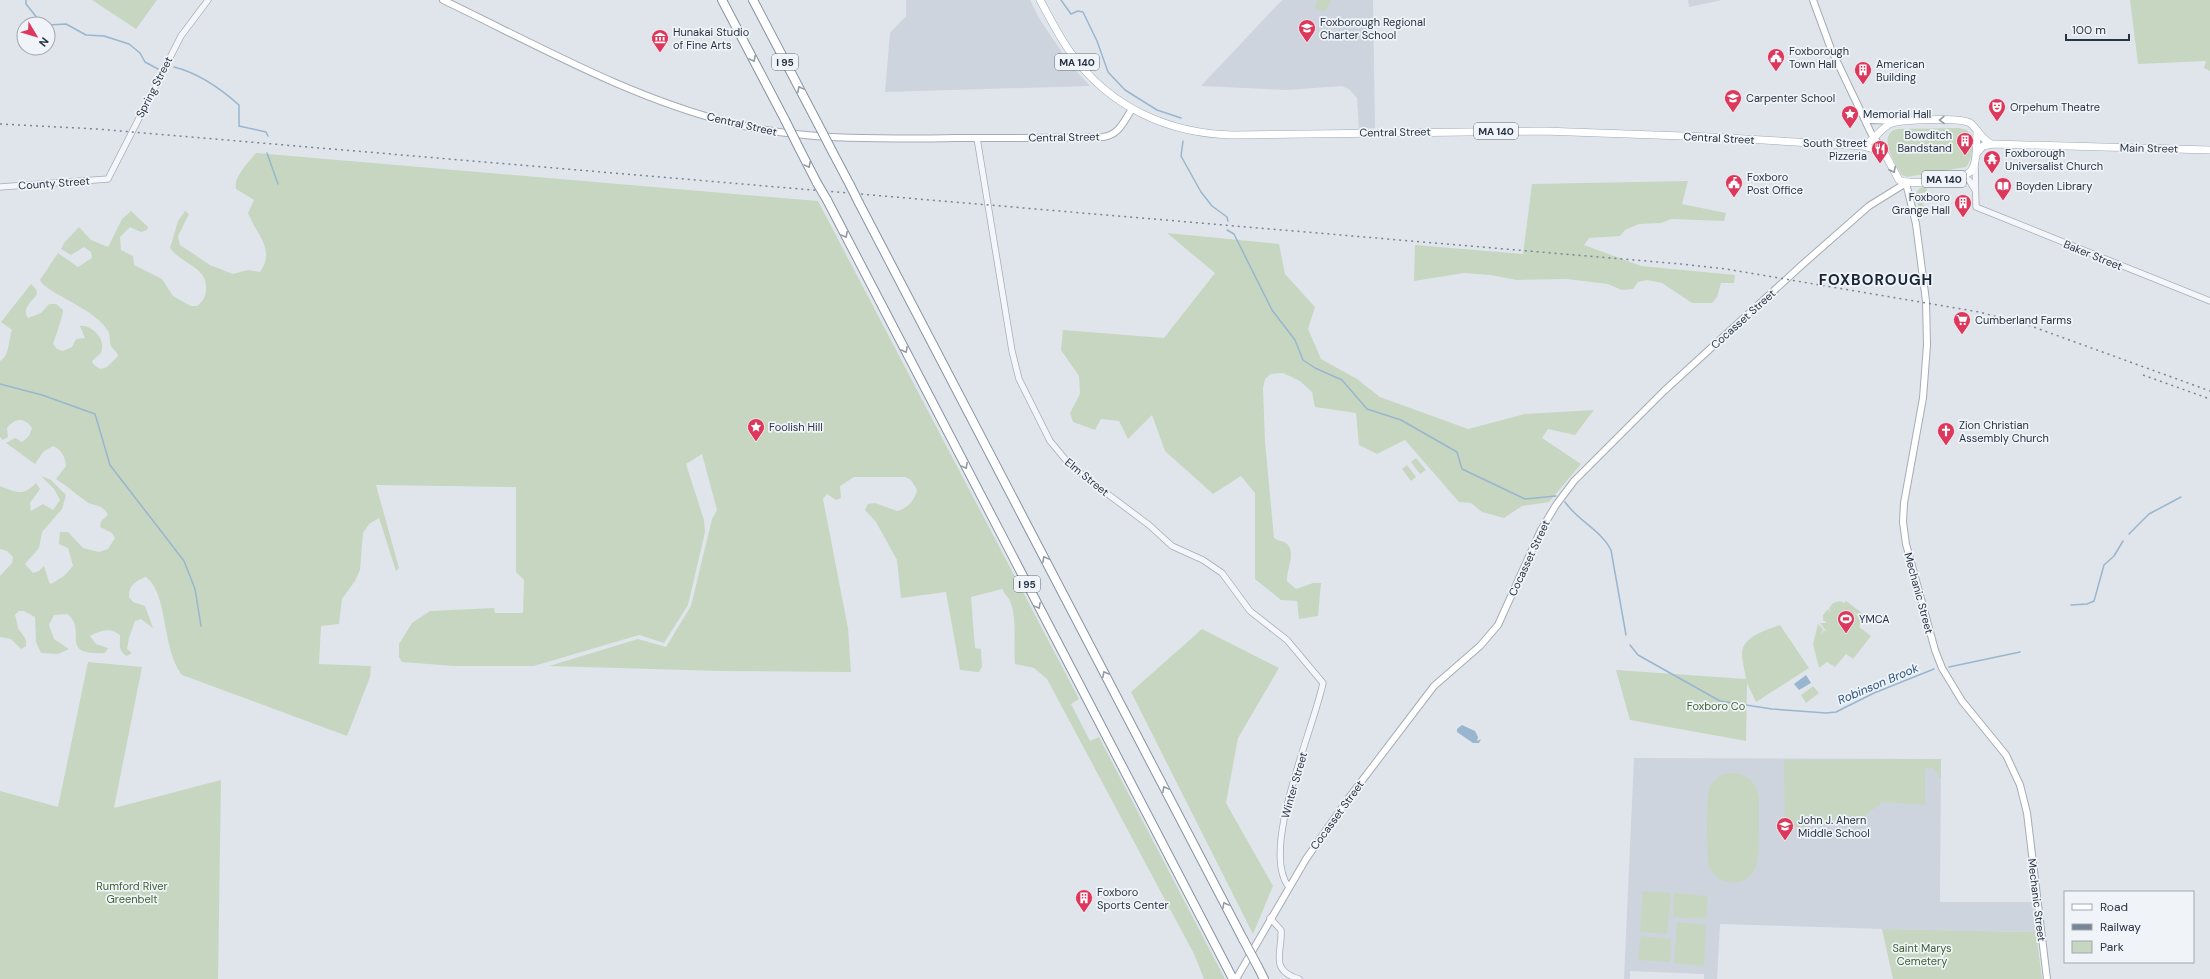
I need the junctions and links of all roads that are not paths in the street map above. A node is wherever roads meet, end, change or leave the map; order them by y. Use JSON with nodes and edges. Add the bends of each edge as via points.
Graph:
{"nodes":[{"id":1,"x":208,"y":0,"type":"edge"},
{"id":2,"x":443,"y":0,"type":"edge"},
{"id":3,"x":722,"y":0,"type":"edge"},
{"id":4,"x":753,"y":0,"type":"edge"},
{"id":5,"x":1040,"y":0,"type":"edge"},
{"id":6,"x":1813,"y":0,"type":"edge"},
{"id":7,"x":1132,"y":109,"type":"junction"},
{"id":8,"x":1863,"y":113,"type":"junction"},
{"id":9,"x":1898,"y":121,"type":"junction"},
{"id":10,"x":1977,"y":132,"type":"junction"},
{"id":11,"x":977,"y":138,"type":"junction"},
{"id":12,"x":1875,"y":139,"type":"junction"},
{"id":13,"x":1993,"y":144,"type":"junction"},
{"id":14,"x":1863,"y":146,"type":"junction"},
{"id":15,"x":2210,"y":150,"type":"edge"},
{"id":16,"x":1884,"y":152,"type":"junction"},
{"id":17,"x":1975,"y":159,"type":"junction"},
{"id":18,"x":1959,"y":177,"type":"junction"},
{"id":19,"x":108,"y":179,"type":"joint"},
{"id":20,"x":1906,"y":183,"type":"junction"},
{"id":21,"x":0,"y":187,"type":"edge"},
{"id":22,"x":1976,"y":192,"type":"junction"},
{"id":23,"x":2210,"y":301,"type":"edge"},
{"id":24,"x":1323,"y":683,"type":"joint"},
{"id":25,"x":1289,"y":887,"type":"junction"},
{"id":26,"x":1270,"y":918,"type":"junction"},
{"id":27,"x":1233,"y":979,"type":"edge"},
{"id":28,"x":1236,"y":979,"type":"edge"},
{"id":29,"x":1264,"y":979,"type":"edge"},
{"id":30,"x":1299,"y":979,"type":"edge"},
{"id":31,"x":2047,"y":979,"type":"edge"}],
"edges":[{"from":1,"to":19,"type":"street","name":"Spring Street","via":[[181,36]]},
{"from":2,"to":11,"type":"main road","name":"Central Street","via":[[606,79],[668,104],[726,122],[783,133],[837,139]]},
{"from":3,"to":27,"type":"highway","number":"I 95","one_way":true,"bridge":true},
{"from":29,"to":4,"type":"highway","number":"I 95","one_way":true,"bridge":true},
{"from":5,"to":7,"type":"main road","number":"MA 140","via":[[1080,66],[1107,92]]},
{"from":6,"to":8,"type":"main road","via":[[1829,45]]},
{"from":7,"to":11,"type":"main road","name":"Central Street","via":[[1119,129],[1107,136]]},
{"from":7,"to":14,"type":"main road","name":"Central Street","number":"MA 140","via":[[1173,127],[1217,134],[1543,131]]},
{"from":8,"to":9,"type":"main road","via":[[1871,120]]},
{"from":8,"to":12,"type":"main road"},
{"from":10,"to":9,"type":"main road","one_way":true,"via":[[1962,120]]},
{"from":9,"to":12,"type":"main road","via":[[1886,125]]},
{"from":10,"to":13,"type":"main road"},
{"from":10,"to":17,"type":"main road"},
{"from":11,"to":24,"type":"street","name":"Elm Street","via":[[1012,351],[1019,379],[1050,441],[1076,470],[1149,525],[1172,546],[1222,573],[1250,611],[1287,640]]},
{"from":12,"to":14,"type":"main road"},
{"from":12,"to":16,"type":"main road"},
{"from":13,"to":15,"type":"main road","name":"Main Street"},
{"from":13,"to":17,"type":"main road","number":"MA 140","via":[[1980,148]]},
{"from":14,"to":16,"type":"main road","name":"Central Street","number":"MA 140"},
{"from":16,"to":20,"type":"main road","number":"MA 140","one_way":true,"via":[[1896,177]]},
{"from":17,"to":18,"type":"main road","number":"MA 140","via":[[1970,172]]},
{"from":17,"to":22,"type":"street"},
{"from":18,"to":20,"type":"main road","name":"Cocasset Street","number":"MA 140"},
{"from":18,"to":22,"type":"street","via":[[1971,182]]},
{"from":19,"to":21,"type":"street","name":"County Street"},
{"from":20,"to":25,"type":"main road","name":"Cocasset Street","via":[[1877,200],[1842,230],[1664,391],[1580,474],[1545,522],[1503,616],[1492,633],[1428,693],[1318,840]]},
{"from":20,"to":31,"type":"main road","name":"Mechanic Street","via":[[1918,237],[1926,302],[1927,345],[1923,398],[1904,503],[1906,544],[1942,668],[1962,701],[2006,755],[2020,785],[2027,817]]},
{"from":22,"to":23,"type":"street","name":"Baker Street","via":[[1976,207]]},
{"from":24,"to":25,"type":"street","name":"Winter Street","via":[[1280,835],[1280,874]]},
{"from":25,"to":26,"type":"main road","name":"Cocasset Street"},
{"from":26,"to":28,"type":"main road","name":"Cocasset Street"},
{"from":26,"to":30,"type":"street","via":[[1280,930],[1279,963],[1286,973]]}]}
